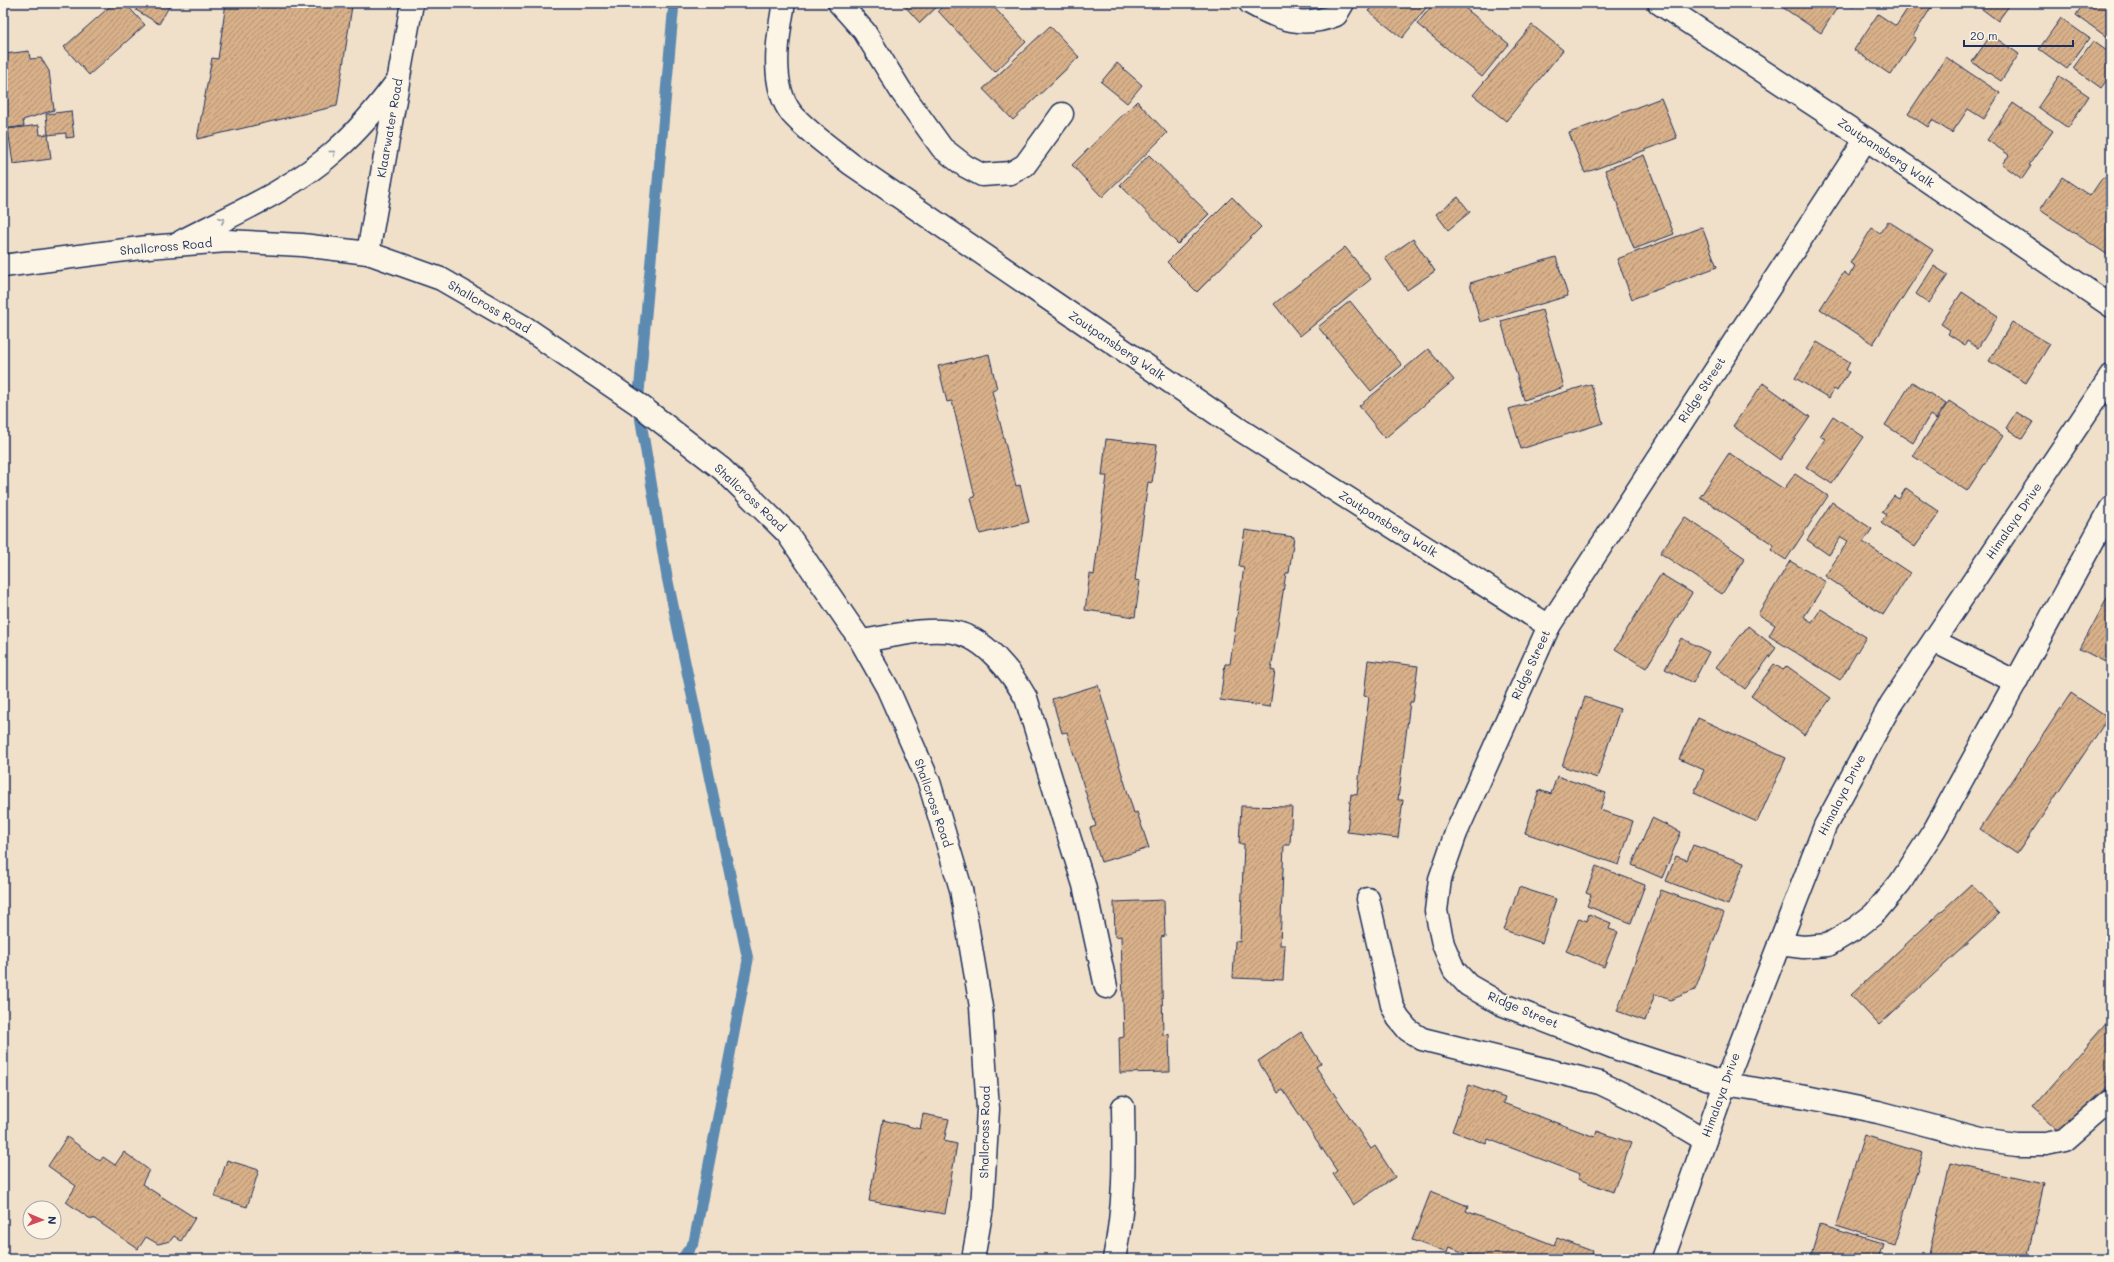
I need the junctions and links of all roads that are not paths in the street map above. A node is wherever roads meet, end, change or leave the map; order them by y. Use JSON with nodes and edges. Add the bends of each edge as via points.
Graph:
{"nodes":[{"id":1,"x":412,"y":3,"type":"edge"},
{"id":2,"x":784,"y":3,"type":"edge"},
{"id":3,"x":839,"y":3,"type":"edge"},
{"id":4,"x":1250,"y":3,"type":"edge"},
{"id":5,"x":1343,"y":3,"type":"edge"},
{"id":6,"x":1659,"y":3,"type":"edge"},
{"id":7,"x":398,"y":80,"type":"junction"},
{"id":8,"x":1062,"y":114,"type":"dead end"},
{"id":9,"x":1866,"y":139,"type":"junction"},
{"id":10,"x":175,"y":245,"type":"junction"},
{"id":11,"x":368,"y":253,"type":"junction"},
{"id":12,"x":3,"y":266,"type":"edge"},
{"id":13,"x":2111,"y":306,"type":"edge"},
{"id":14,"x":2111,"y":376,"type":"edge"},
{"id":15,"x":2111,"y":508,"type":"edge"},
{"id":16,"x":1549,"y":626,"type":"junction"},
{"id":17,"x":861,"y":641,"type":"junction"},
{"id":18,"x":1934,"y":641,"type":"junction"},
{"id":19,"x":2016,"y":682,"type":"junction"},
{"id":20,"x":1368,"y":899,"type":"dead end"},
{"id":21,"x":1779,"y":944,"type":"junction"},
{"id":22,"x":1106,"y":987,"type":"dead end"},
{"id":23,"x":1725,"y":1084,"type":"junction"},
{"id":24,"x":2111,"y":1100,"type":"edge"},
{"id":25,"x":1124,"y":1107,"type":"dead end"},
{"id":26,"x":1705,"y":1140,"type":"junction"},
{"id":27,"x":973,"y":1259,"type":"edge"},
{"id":28,"x":1114,"y":1259,"type":"edge"},
{"id":29,"x":1662,"y":1259,"type":"edge"}],
"edges":[{"from":1,"to":7,"type":"street","name":"Klaarwater Road"},
{"from":2,"to":16,"type":"street","name":"Zoutpansberg Walk","via":[[776,58],[780,86],[791,113],[812,133],[857,168],[1242,431]]},
{"from":3,"to":8,"type":"street","via":[[864,31],[901,91],[942,148],[965,166],[982,175],[1012,173],[1025,165]]},
{"from":4,"to":5,"type":"street","via":[[1290,21],[1320,21],[1336,15]]},
{"from":6,"to":9,"type":"street","name":"Zoutpansberg Walk"},
{"from":10,"to":7,"type":"street","one_way":true,"via":[[294,181],[334,152],[369,119]]},
{"from":7,"to":11,"type":"street","name":"Klaarwater Road"},
{"from":9,"to":13,"type":"street","name":"Zoutpansberg Walk"},
{"from":9,"to":16,"type":"street","name":"Ridge Street"},
{"from":10,"to":11,"type":"street","name":"Shallcross Road","via":[[227,242],[302,245]]},
{"from":10,"to":12,"type":"street","name":"Shallcross Road"},
{"from":11,"to":17,"type":"street","name":"Shallcross Road","via":[[441,279],[526,328],[638,404],[722,469],[787,533]]},
{"from":14,"to":18,"type":"street","name":"Himalaya Drive"},
{"from":15,"to":19,"type":"street"},
{"from":16,"to":23,"type":"street","name":"Ridge Street","via":[[1456,833],[1440,879],[1436,911],[1442,944],[1454,970],[1468,985],[1501,1004],[1618,1049]]},
{"from":17,"to":22,"type":"street","via":[[930,631],[954,632],[969,638],[995,655],[1014,677],[1026,698],[1084,885]]},
{"from":17,"to":27,"type":"street","name":"Shallcross Road","via":[[887,687],[929,782],[961,889],[981,1007],[988,1109],[982,1208]]},
{"from":18,"to":19,"type":"street"},
{"from":18,"to":21,"type":"street","name":"Himalaya Drive","via":[[1891,704],[1825,826]]},
{"from":19,"to":21,"type":"street","via":[[1935,829],[1900,883],[1874,914],[1828,945],[1803,947]]},
{"from":20,"to":26,"type":"street","via":[[1392,1005],[1408,1030],[1422,1039],[1600,1083],[1644,1104]]},
{"from":21,"to":23,"type":"street","name":"Himalaya Drive"},
{"from":23,"to":24,"type":"street","name":"Ridge Street","via":[[1806,1097],[1878,1112],[1981,1139],[2016,1144],[2046,1144],[2065,1140]]},
{"from":23,"to":26,"type":"street","name":"Himalaya Drive"},
{"from":25,"to":28,"type":"street","via":[[1124,1191]]},
{"from":26,"to":29,"type":"street","name":"Himalaya Drive"}]}
